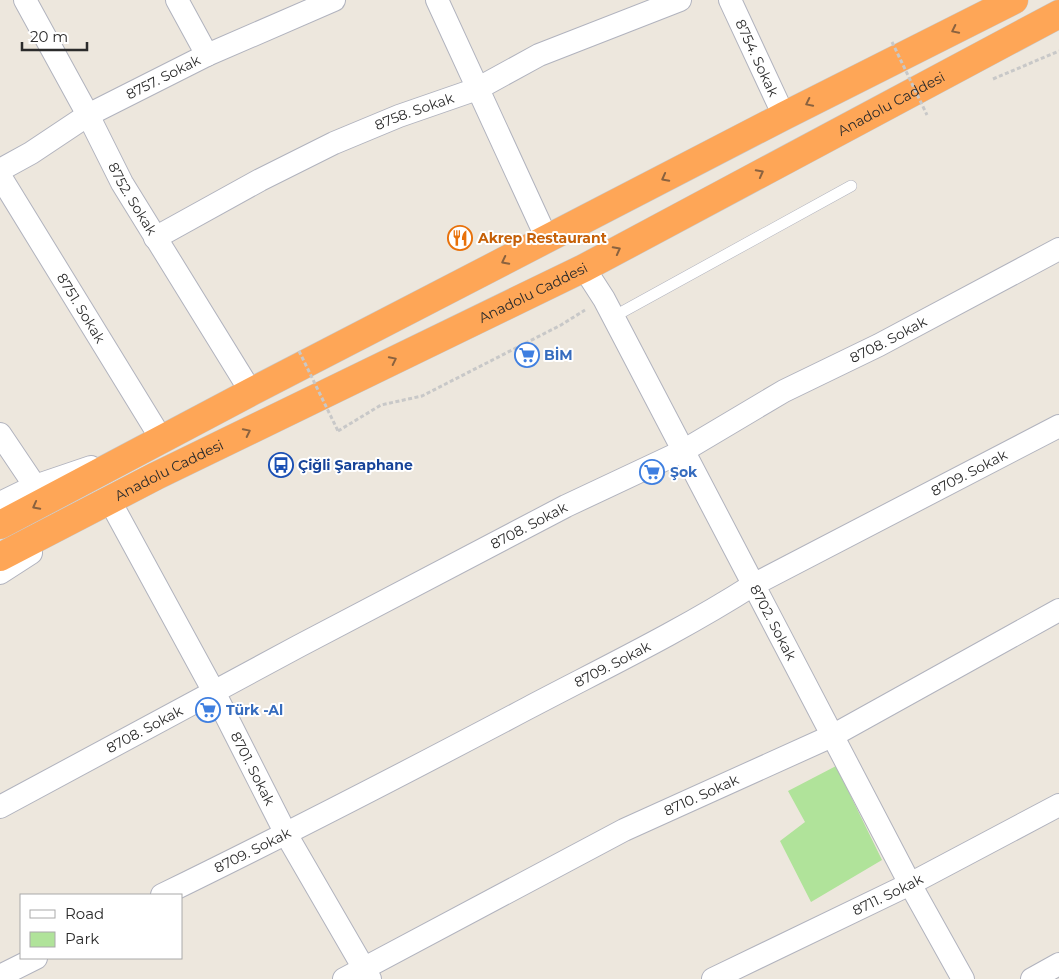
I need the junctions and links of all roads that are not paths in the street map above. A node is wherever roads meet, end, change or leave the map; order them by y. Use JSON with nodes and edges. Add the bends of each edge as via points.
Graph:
{"nodes":[{"id":1,"x":25,"y":0,"type":"edge"},
{"id":2,"x":177,"y":0,"type":"edge"},
{"id":3,"x":334,"y":0,"type":"edge"},
{"id":4,"x":437,"y":0,"type":"edge"},
{"id":5,"x":680,"y":0,"type":"edge"},
{"id":6,"x":730,"y":0,"type":"edge"},
{"id":7,"x":1014,"y":0,"type":"edge"},
{"id":8,"x":979,"y":8,"type":"edge"},
{"id":9,"x":1057,"y":20,"type":"edge"},
{"id":10,"x":207,"y":55,"type":"junction"},
{"id":11,"x":477,"y":89,"type":"junction"},
{"id":12,"x":88,"y":115,"type":"junction"},
{"id":13,"x":784,"y":116,"type":"junction"},
{"id":14,"x":0,"y":170,"type":"edge"},
{"id":15,"x":0,"y":176,"type":"edge"},
{"id":16,"x":851,"y":186,"type":"dead end"},
{"id":17,"x":155,"y":238,"type":"junction"},
{"id":18,"x":547,"y":239,"type":"junction"},
{"id":19,"x":1059,"y":249,"type":"edge"},
{"id":20,"x":584,"y":268,"type":"junction"},
{"id":21,"x":608,"y":308,"type":"junction"},
{"id":22,"x":251,"y":392,"type":"junction"},
{"id":23,"x":1059,"y":426,"type":"edge"},
{"id":24,"x":0,"y":434,"type":"edge"},
{"id":25,"x":152,"y":445,"type":"junction"},
{"id":26,"x":683,"y":451,"type":"junction"},
{"id":27,"x":156,"y":476,"type":"junction"},
{"id":28,"x":35,"y":486,"type":"junction"},
{"id":29,"x":0,"y":503,"type":"edge"},
{"id":30,"x":111,"y":503,"type":"junction"},
{"id":31,"x":0,"y":525,"type":"edge"},
{"id":32,"x":0,"y":557,"type":"edge"},
{"id":33,"x":0,"y":573,"type":"edge"},
{"id":34,"x":753,"y":585,"type":"junction"},
{"id":35,"x":1059,"y":610,"type":"edge"},
{"id":36,"x":214,"y":692,"type":"junction"},
{"id":37,"x":832,"y":736,"type":"junction"},
{"id":38,"x":1059,"y":805,"type":"edge"},
{"id":39,"x":0,"y":807,"type":"edge"},
{"id":40,"x":286,"y":834,"type":"junction"},
{"id":41,"x":910,"y":884,"type":"junction"},
{"id":42,"x":164,"y":894,"type":"edge"},
{"id":43,"x":34,"y":959,"type":"edge"},
{"id":44,"x":1059,"y":964,"type":"edge"},
{"id":45,"x":367,"y":974,"type":"edge"},
{"id":46,"x":0,"y":976,"type":"edge"},
{"id":47,"x":344,"y":979,"type":"edge"},
{"id":48,"x":713,"y":979,"type":"edge"},
{"id":49,"x":963,"y":979,"type":"edge"},
{"id":50,"x":1032,"y":979,"type":"edge"}],
"edges":[{"from":1,"to":12,"type":"street","name":"8752. Sokak"},
{"from":2,"to":10,"type":"street"},
{"from":3,"to":10,"type":"street","name":"8757. Sokak"},
{"from":4,"to":11,"type":"street"},
{"from":5,"to":11,"type":"street","name":"8758. Sokak","via":[[539,55]]},
{"from":6,"to":13,"type":"street","name":"8754. Sokak"},
{"from":7,"to":8,"type":"highway"},
{"from":8,"to":13,"type":"highway","one_way":true},
{"from":20,"to":9,"type":"highway","name":"Anadolu Caddesi","one_way":true},
{"from":10,"to":12,"type":"street","name":"8757. Sokak"},
{"from":11,"to":17,"type":"street","name":"8758. Sokak","via":[[334,143]]},
{"from":11,"to":18,"type":"street"},
{"from":12,"to":14,"type":"street","name":"8757. Sokak"},
{"from":12,"to":17,"type":"street","name":"8752. Sokak","via":[[122,183]]},
{"from":13,"to":18,"type":"highway","one_way":true},
{"from":15,"to":25,"type":"street","name":"8751. Sokak"},
{"from":16,"to":21,"type":"lane"},
{"from":17,"to":22,"type":"street","name":"8752. Sokak"},
{"from":18,"to":22,"type":"highway","one_way":true},
{"from":19,"to":26,"type":"street","name":"8708. Sokak","via":[[879,345],[784,391]]},
{"from":20,"to":21,"type":"street","name":"8702. Sokak"},
{"from":27,"to":20,"type":"highway","name":"Anadolu Caddesi","one_way":true},
{"from":21,"to":26,"type":"street","name":"8702. Sokak"},
{"from":22,"to":25,"type":"highway"},
{"from":23,"to":34,"type":"street","name":"8709. Sokak"},
{"from":24,"to":28,"type":"street"},
{"from":25,"to":28,"type":"street"},
{"from":25,"to":31,"type":"highway","one_way":true},
{"from":26,"to":34,"type":"street","name":"8702. Sokak"},
{"from":26,"to":36,"type":"street","name":"8708. Sokak","via":[[566,506]]},
{"from":27,"to":30,"type":"street"},
{"from":27,"to":32,"type":"highway","name":"Anadolu Caddesi"},
{"from":28,"to":29,"type":"street"},
{"from":30,"to":33,"type":"street"},
{"from":30,"to":36,"type":"street","name":"8701. Sokak"},
{"from":34,"to":37,"type":"street","name":"8702. Sokak"},
{"from":34,"to":40,"type":"street","name":"8709. Sokak","via":[[709,613]]},
{"from":35,"to":37,"type":"street","name":"8710. Sokak"},
{"from":36,"to":39,"type":"street","name":"8708. Sokak"},
{"from":36,"to":40,"type":"street","name":"8701. Sokak"},
{"from":37,"to":41,"type":"street","name":"8702. Sokak"},
{"from":37,"to":45,"type":"street","name":"8710. Sokak","via":[[624,830]]},
{"from":38,"to":41,"type":"street","name":"8711. Sokak"},
{"from":40,"to":42,"type":"street","name":"8709. Sokak"},
{"from":40,"to":45,"type":"street","name":"8701. Sokak"},
{"from":41,"to":48,"type":"street","name":"8711. Sokak"},
{"from":41,"to":49,"type":"street","name":"8702. Sokak"},
{"from":43,"to":46,"type":"street"},
{"from":44,"to":50,"type":"street"},
{"from":45,"to":47,"type":"street","name":"8710. Sokak"}]}
